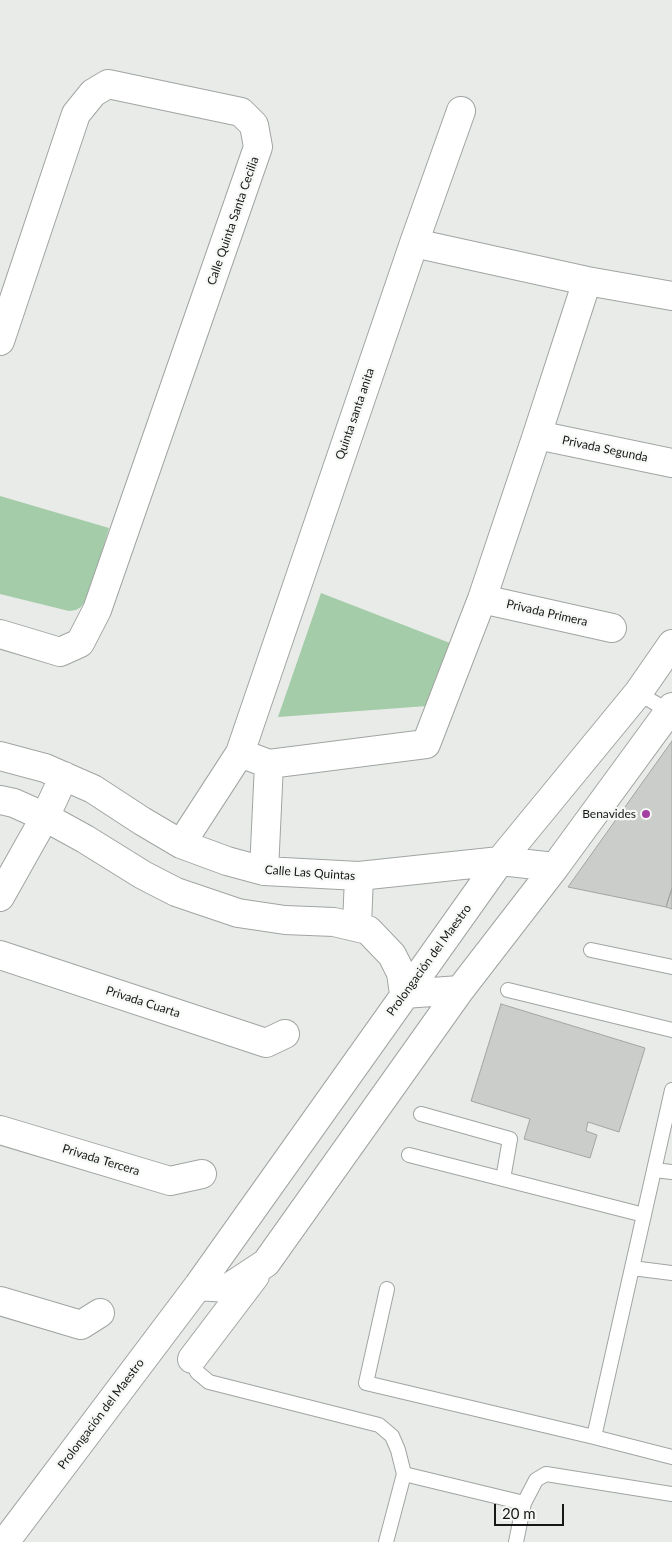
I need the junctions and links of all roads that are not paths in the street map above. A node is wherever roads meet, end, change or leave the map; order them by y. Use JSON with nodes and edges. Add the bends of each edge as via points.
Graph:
{"nodes":[{"id":1,"x":460,"y":111,"type":"dead end"},
{"id":2,"x":414,"y":243,"type":"junction"},
{"id":3,"x":586,"y":281,"type":"junction"},
{"id":4,"x":672,"y":296,"type":"edge"},
{"id":5,"x":0,"y":341,"type":"edge"},
{"id":6,"x":537,"y":435,"type":"junction"},
{"id":7,"x":672,"y":463,"type":"edge"},
{"id":8,"x":482,"y":599,"type":"junction"},
{"id":9,"x":612,"y":628,"type":"dead end"},
{"id":10,"x":0,"y":634,"type":"edge"},
{"id":11,"x":672,"y":644,"type":"edge"},
{"id":12,"x":638,"y":693,"type":"junction"},
{"id":13,"x":671,"y":711,"type":"edge"},
{"id":14,"x":240,"y":753,"type":"junction"},
{"id":15,"x":0,"y":756,"type":"edge"},
{"id":16,"x":269,"y":764,"type":"junction"},
{"id":17,"x":64,"y":776,"type":"junction"},
{"id":18,"x":0,"y":800,"type":"edge"},
{"id":19,"x":45,"y":817,"type":"junction"},
{"id":20,"x":180,"y":844,"type":"junction"},
{"id":21,"x":500,"y":861,"type":"junction"},
{"id":22,"x":555,"y":867,"type":"junction"},
{"id":23,"x":264,"y":871,"type":"junction"},
{"id":24,"x":359,"y":876,"type":"junction"},
{"id":25,"x":0,"y":897,"type":"edge"},
{"id":26,"x":357,"y":926,"type":"junction"},
{"id":27,"x":591,"y":950,"type":"dead end"},
{"id":28,"x":0,"y":955,"type":"edge"},
{"id":29,"x":672,"y":967,"type":"edge"},
{"id":30,"x":460,"y":990,"type":"junction"},
{"id":31,"x":508,"y":990,"type":"dead end"},
{"id":32,"x":404,"y":994,"type":"junction"},
{"id":33,"x":672,"y":1030,"type":"edge"},
{"id":34,"x":285,"y":1034,"type":"dead end"},
{"id":35,"x":672,"y":1090,"type":"edge"},
{"id":36,"x":421,"y":1114,"type":"dead end"},
{"id":37,"x":0,"y":1130,"type":"edge"},
{"id":38,"x":409,"y":1155,"type":"dead end"},
{"id":39,"x":654,"y":1170,"type":"junction"},
{"id":40,"x":672,"y":1172,"type":"edge"},
{"id":41,"x":202,"y":1174,"type":"dead end"},
{"id":42,"x":503,"y":1179,"type":"junction"},
{"id":43,"x":644,"y":1215,"type":"junction"},
{"id":44,"x":266,"y":1263,"type":"junction"},
{"id":45,"x":632,"y":1268,"type":"junction"},
{"id":46,"x":672,"y":1273,"type":"edge"},
{"id":47,"x":198,"y":1286,"type":"junction"},
{"id":48,"x":387,"y":1289,"type":"dead end"},
{"id":49,"x":0,"y":1301,"type":"edge"},
{"id":50,"x":100,"y":1313,"type":"dead end"},
{"id":51,"x":192,"y":1359,"type":"joint"},
{"id":52,"x":594,"y":1437,"type":"junction"},
{"id":53,"x":672,"y":1457,"type":"edge"},
{"id":54,"x":404,"y":1474,"type":"junction"},
{"id":55,"x":672,"y":1494,"type":"edge"},
{"id":56,"x":524,"y":1503,"type":"junction"},
{"id":57,"x":5,"y":1542,"type":"edge"},
{"id":58,"x":386,"y":1542,"type":"edge"},
{"id":59,"x":516,"y":1542,"type":"edge"}],
"edges":[{"from":1,"to":2,"type":"street","name":"Quinta santa anita"},
{"from":2,"to":3,"type":"street"},
{"from":2,"to":14,"type":"street","name":"Quinta santa anita"},
{"from":3,"to":4,"type":"street"},
{"from":3,"to":6,"type":"street"},
{"from":5,"to":10,"type":"street","name":"Calle Quinta Santa Cecilia","via":[[76,114],[93,93],[108,84],[241,112],[254,125],[258,147],[98,610],[80,643],[60,652]]},
{"from":6,"to":7,"type":"street","name":"Privada Segunda"},
{"from":6,"to":8,"type":"street"},
{"from":8,"to":9,"type":"street","name":"Privada Primera"},
{"from":8,"to":16,"type":"street","via":[[426,744]]},
{"from":11,"to":12,"type":"street","name":"Prolongación del Maestro"},
{"from":12,"to":13,"type":"lane"},
{"from":12,"to":21,"type":"street","name":"Prolongación del Maestro"},
{"from":13,"to":22,"type":"street"},
{"from":14,"to":16,"type":"street"},
{"from":14,"to":20,"type":"street"},
{"from":15,"to":17,"type":"street","name":"Calle Las Quintas"},
{"from":16,"to":23,"type":"street"},
{"from":17,"to":19,"type":"street"},
{"from":17,"to":20,"type":"street","name":"Calle Las Quintas","via":[[93,789]]},
{"from":18,"to":19,"type":"street"},
{"from":19,"to":25,"type":"street"},
{"from":19,"to":26,"type":"street","via":[[143,875],[185,895],[263,918]]},
{"from":20,"to":23,"type":"street","name":"Calle Las Quintas"},
{"from":21,"to":22,"type":"street","name":"Calle Las Quintas"},
{"from":21,"to":24,"type":"street","name":"Calle Las Quintas"},
{"from":21,"to":32,"type":"street","name":"Prolongación del Maestro"},
{"from":22,"to":30,"type":"street"},
{"from":23,"to":24,"type":"street","name":"Calle Las Quintas"},
{"from":24,"to":26,"type":"street"},
{"from":26,"to":32,"type":"street","via":[[368,930],[392,955],[401,972]]},
{"from":27,"to":29,"type":"lane"},
{"from":28,"to":34,"type":"street","name":"Privada Cuarta","via":[[266,1043]]},
{"from":30,"to":32,"type":"street"},
{"from":30,"to":44,"type":"street"},
{"from":31,"to":33,"type":"lane"},
{"from":32,"to":47,"type":"street","name":"Prolongación del Maestro"},
{"from":35,"to":39,"type":"lane"},
{"from":36,"to":42,"type":"lane","via":[[510,1139]]},
{"from":37,"to":41,"type":"street","name":"Privada Tercera","via":[[170,1181]]},
{"from":38,"to":42,"type":"lane"},
{"from":39,"to":40,"type":"lane"},
{"from":39,"to":43,"type":"lane"},
{"from":42,"to":43,"type":"lane"},
{"from":43,"to":45,"type":"lane"},
{"from":44,"to":47,"type":"street","via":[[228,1288]]},
{"from":44,"to":51,"type":"street"},
{"from":45,"to":46,"type":"lane"},
{"from":45,"to":52,"type":"lane"},
{"from":47,"to":57,"type":"street","name":"Prolongación del Maestro"},
{"from":48,"to":52,"type":"lane","via":[[366,1383]]},
{"from":49,"to":50,"type":"street","via":[[81,1325]]},
{"from":51,"to":54,"type":"lane","via":[[197,1372],[209,1382],[379,1426],[392,1436]]},
{"from":52,"to":53,"type":"lane"},
{"from":54,"to":56,"type":"lane"},
{"from":54,"to":58,"type":"lane"},
{"from":55,"to":56,"type":"lane","via":[[546,1474],[536,1480]]},
{"from":56,"to":59,"type":"lane"}]}
